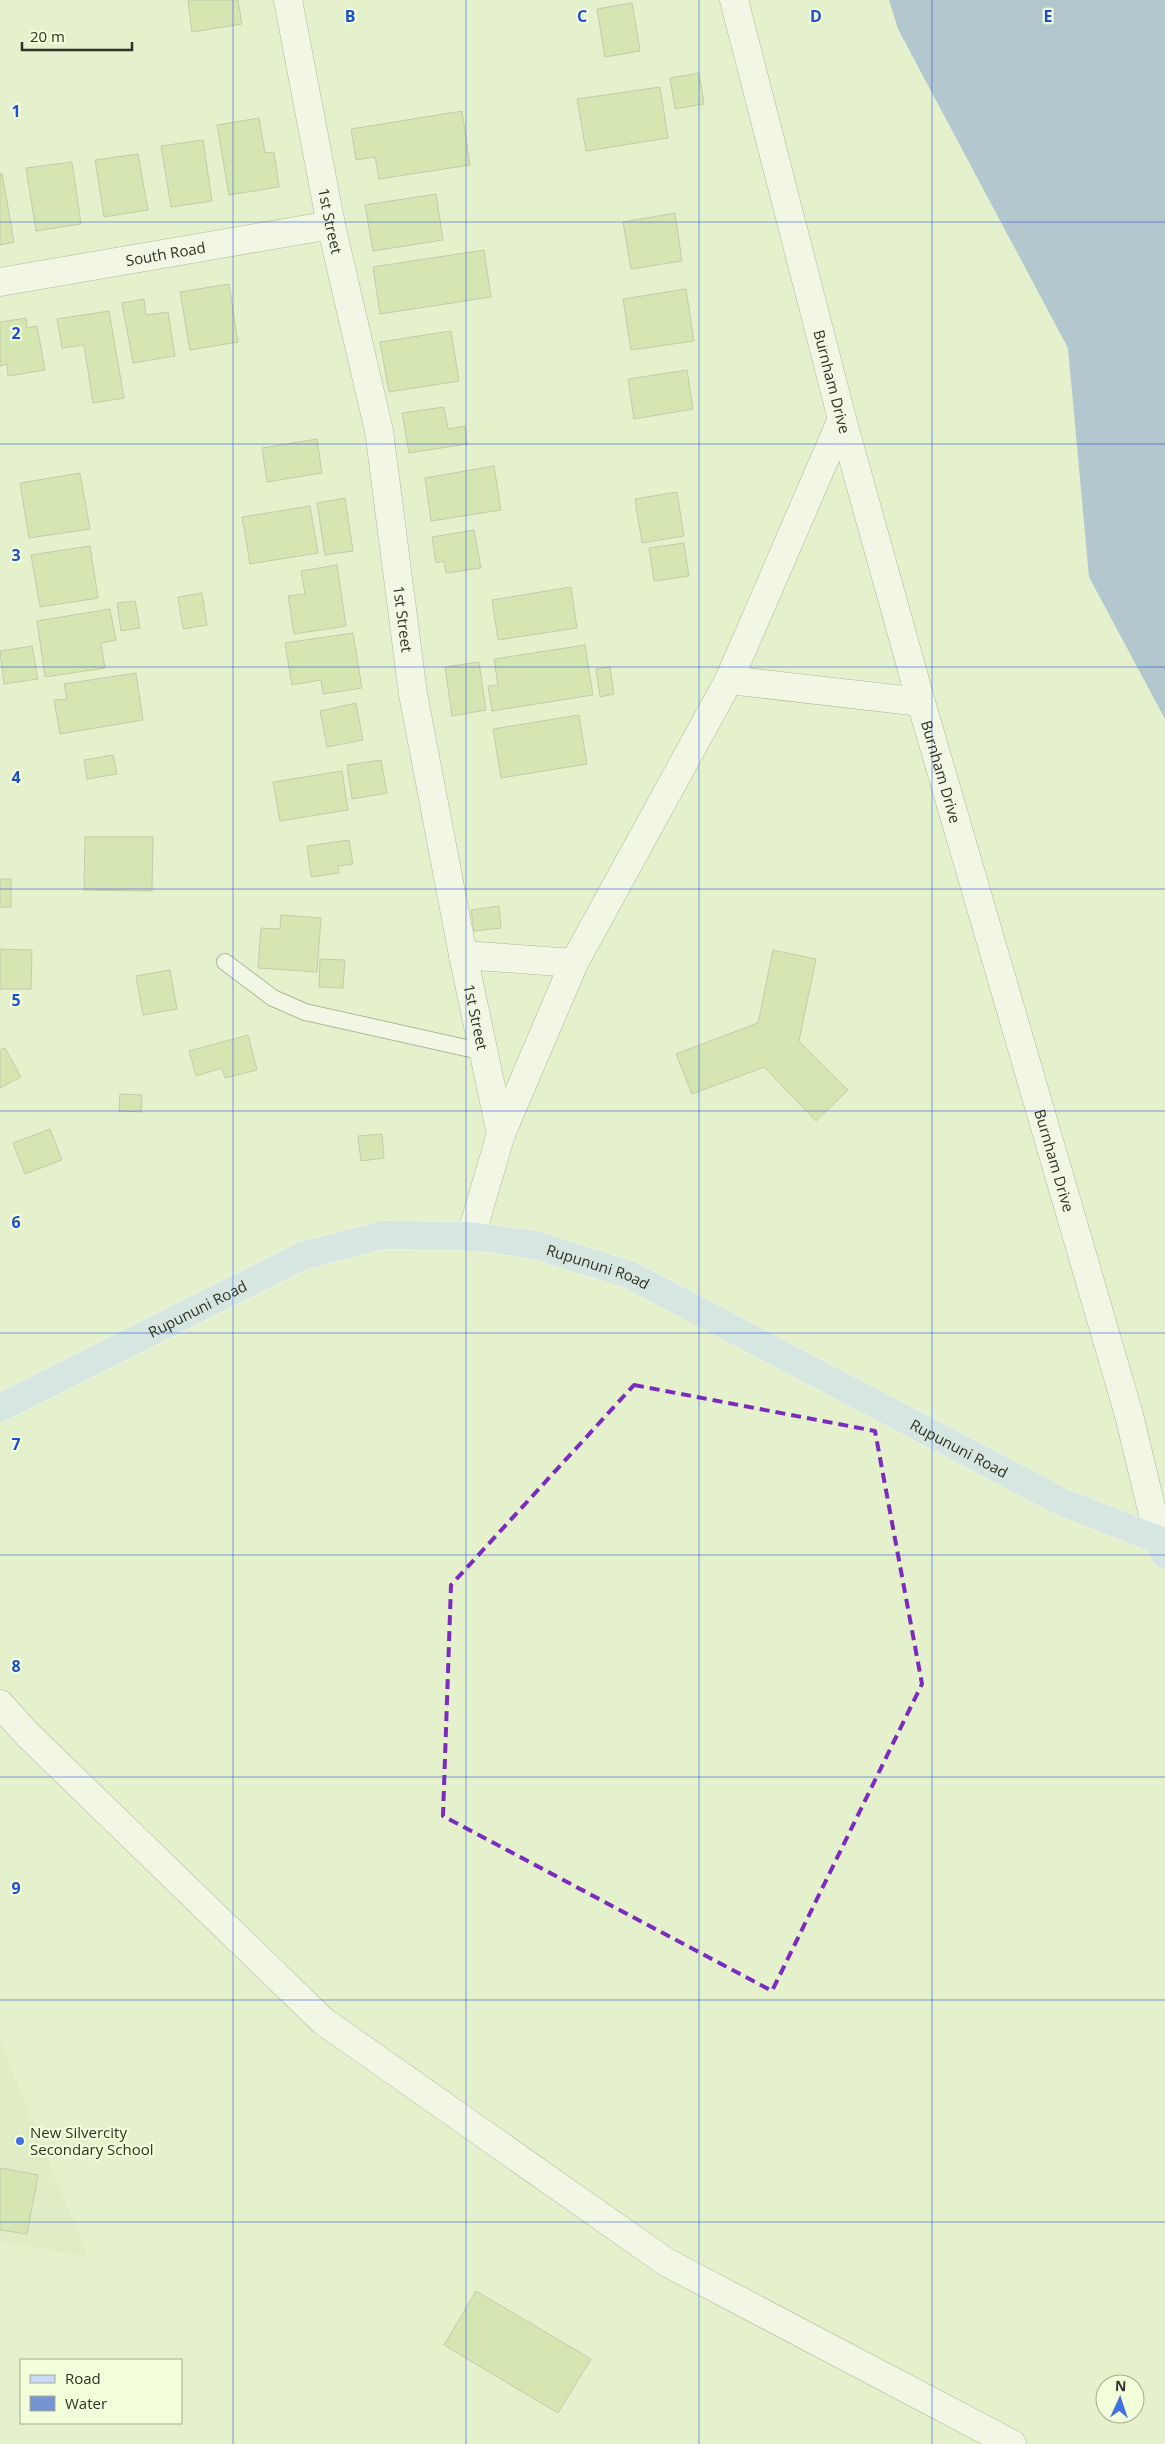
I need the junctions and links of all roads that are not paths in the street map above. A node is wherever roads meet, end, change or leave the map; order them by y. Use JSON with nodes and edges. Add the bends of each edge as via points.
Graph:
{"nodes":[{"id":1,"x":288,"y":0,"type":"edge"},
{"id":2,"x":734,"y":0,"type":"edge"},
{"id":3,"x":330,"y":225,"type":"junction"},
{"id":4,"x":0,"y":282,"type":"edge"},
{"id":5,"x":842,"y":419,"type":"junction"},
{"id":6,"x":729,"y":680,"type":"junction"},
{"id":7,"x":920,"y":702,"type":"junction"},
{"id":8,"x":463,"y":955,"type":"junction"},
{"id":9,"x":224,"y":962,"type":"dead end"},
{"id":10,"x":574,"y":963,"type":"junction"},
{"id":11,"x":484,"y":1052,"type":"junction"},
{"id":12,"x":501,"y":1134,"type":"junction"},
{"id":13,"x":470,"y":1236,"type":"junction"},
{"id":14,"x":0,"y":1408,"type":"edge"},
{"id":15,"x":1162,"y":1547,"type":"edge"},
{"id":16,"x":0,"y":1704,"type":"edge"},
{"id":17,"x":1012,"y":2444,"type":"edge"}],
"edges":[{"from":1,"to":3,"type":"street","name":"1st Street"},
{"from":2,"to":5,"type":"street","name":"Burnham Drive"},
{"from":3,"to":4,"type":"street","name":"South Road"},
{"from":3,"to":8,"type":"street","name":"1st Street","via":[[379,431],[413,694]]},
{"from":5,"to":6,"type":"street"},
{"from":5,"to":7,"type":"street","name":"Burnham Drive"},
{"from":6,"to":7,"type":"street"},
{"from":6,"to":10,"type":"street"},
{"from":7,"to":15,"type":"street","name":"Burnham Drive","via":[[1130,1415]]},
{"from":8,"to":10,"type":"street"},
{"from":8,"to":11,"type":"street","name":"1st Street"},
{"from":9,"to":11,"type":"lane","via":[[273,998],[305,1012]]},
{"from":10,"to":12,"type":"street"},
{"from":11,"to":12,"type":"street","name":"1st Street"},
{"from":12,"to":13,"type":"street","name":"1st Street"},
{"from":13,"to":14,"type":"main road","name":"Rupununi Road","via":[[382,1235],[302,1256]]},
{"from":13,"to":15,"type":"main road","name":"Rupununi Road","via":[[535,1245],[630,1275],[1062,1502]]},
{"from":16,"to":17,"type":"street","via":[[323,2022],[666,2262]]}]}
